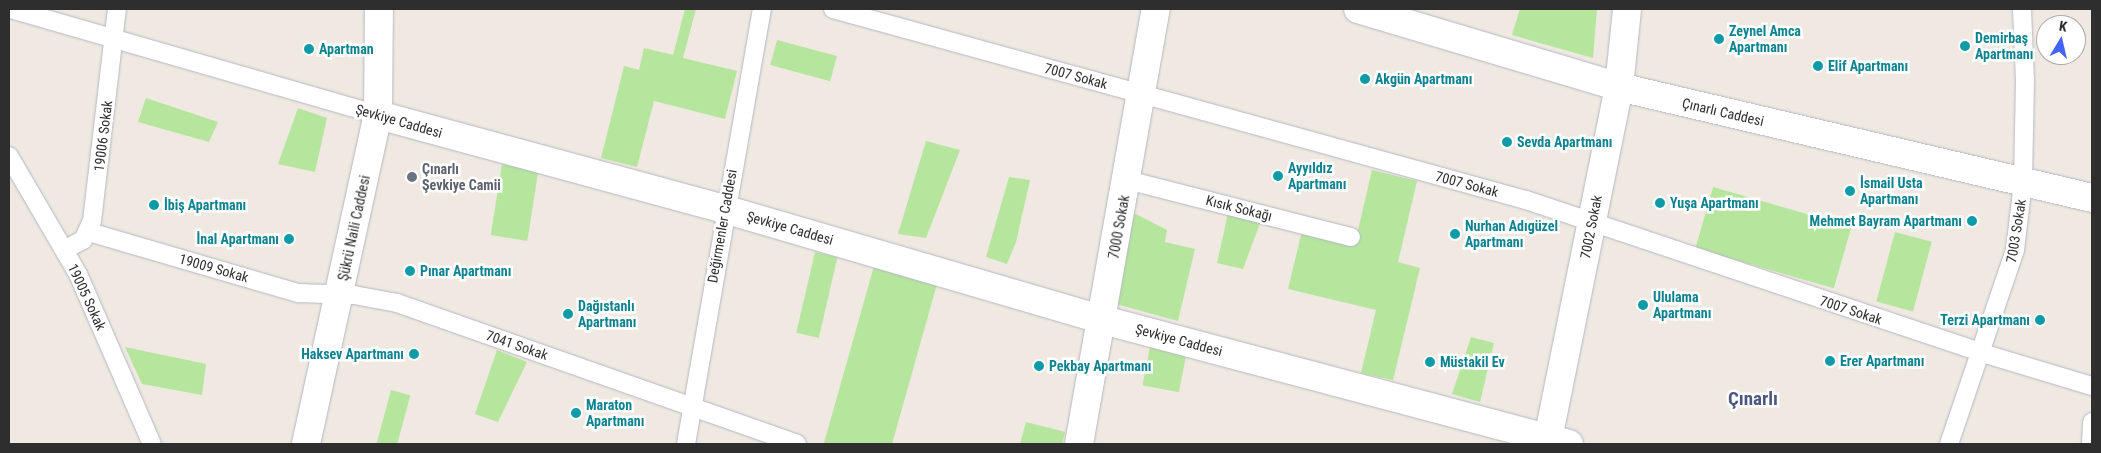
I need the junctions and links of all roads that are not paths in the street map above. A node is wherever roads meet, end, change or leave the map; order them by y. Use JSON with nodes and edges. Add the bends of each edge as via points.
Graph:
{"nodes":[{"id":1,"x":12,"y":9,"type":"edge"},
{"id":2,"x":117,"y":9,"type":"edge"},
{"id":3,"x":379,"y":9,"type":"edge"},
{"id":4,"x":762,"y":9,"type":"edge"},
{"id":5,"x":833,"y":9,"type":"edge"},
{"id":6,"x":1156,"y":9,"type":"edge"},
{"id":7,"x":1358,"y":9,"type":"edge"},
{"id":8,"x":1627,"y":9,"type":"edge"},
{"id":9,"x":2022,"y":9,"type":"edge"},
{"id":10,"x":116,"y":37,"type":"junction"},
{"id":11,"x":1619,"y":87,"type":"junction"},
{"id":12,"x":1140,"y":93,"type":"junction"},
{"id":13,"x":378,"y":115,"type":"junction"},
{"id":14,"x":9,"y":156,"type":"edge"},
{"id":15,"x":1127,"y":180,"type":"junction"},
{"id":16,"x":2023,"y":183,"type":"junction"},
{"id":17,"x":2092,"y":198,"type":"edge"},
{"id":18,"x":724,"y":209,"type":"junction"},
{"id":19,"x":1592,"y":224,"type":"junction"},
{"id":20,"x":89,"y":232,"type":"junction"},
{"id":21,"x":1351,"y":237,"type":"dead end"},
{"id":22,"x":64,"y":250,"type":"junction"},
{"id":23,"x":340,"y":296,"type":"junction"},
{"id":24,"x":1103,"y":320,"type":"junction"},
{"id":25,"x":1982,"y":353,"type":"junction"},
{"id":26,"x":2092,"y":386,"type":"edge"},
{"id":27,"x":691,"y":407,"type":"junction"},
{"id":28,"x":2092,"y":422,"type":"edge"},
{"id":29,"x":1555,"y":442,"type":"edge"},
{"id":30,"x":310,"y":443,"type":"edge"},
{"id":31,"x":152,"y":444,"type":"edge"},
{"id":32,"x":686,"y":444,"type":"edge"},
{"id":33,"x":797,"y":444,"type":"edge"},
{"id":34,"x":1080,"y":444,"type":"edge"},
{"id":35,"x":1949,"y":444,"type":"edge"},
{"id":36,"x":2091,"y":444,"type":"edge"}],
"edges":[{"from":1,"to":10,"type":"lane","name":"Şevkiye Caddesi"},
{"from":2,"to":10,"type":"lane","name":"19006 Sokak"},
{"from":3,"to":13,"type":"street","name":"Şükrü Naili Caddesi"},
{"from":4,"to":18,"type":"lane","name":"Değirmenler Caddesi"},
{"from":5,"to":12,"type":"lane","name":"7007 Sokak"},
{"from":6,"to":12,"type":"street","name":"7000 Sokak"},
{"from":7,"to":11,"type":"street","name":"Çınarlı Caddesi"},
{"from":8,"to":11,"type":"street","name":"7002 Sokak"},
{"from":9,"to":16,"type":"lane","name":"7003 Sokak","via":[[2025,44]]},
{"from":10,"to":13,"type":"lane","name":"Şevkiye Caddesi"},
{"from":10,"to":20,"type":"lane","name":"19006 Sokak"},
{"from":11,"to":16,"type":"street","name":"Çınarlı Caddesi"},
{"from":11,"to":19,"type":"street","name":"7002 Sokak"},
{"from":12,"to":15,"type":"street","name":"7000 Sokak"},
{"from":12,"to":19,"type":"lane","name":"7007 Sokak","via":[[1526,200]]},
{"from":13,"to":18,"type":"street","name":"Şevkiye Caddesi"},
{"from":13,"to":23,"type":"street","name":"Şükrü Naili Caddesi"},
{"from":14,"to":22,"type":"lane","name":"19005 Sokak"},
{"from":15,"to":21,"type":"lane","name":"Kısık Sokağı"},
{"from":15,"to":24,"type":"street","name":"7000 Sokak"},
{"from":16,"to":17,"type":"street","name":"Çınarlı Caddesi"},
{"from":16,"to":25,"type":"lane","name":"7003 Sokak","via":[[2015,250]]},
{"from":18,"to":24,"type":"street","name":"Şevkiye Caddesi"},
{"from":18,"to":27,"type":"lane","name":"Değirmenler Caddesi"},
{"from":19,"to":25,"type":"lane","name":"7007 Sokak"},
{"from":19,"to":29,"type":"street","name":"7002 Sokak"},
{"from":20,"to":22,"type":"lane","via":[[83,240]]},
{"from":20,"to":23,"type":"lane","name":"19009 Sokak","via":[[298,293]]},
{"from":22,"to":31,"type":"lane","name":"19005 Sokak"},
{"from":23,"to":27,"type":"lane","name":"7041 Sokak","via":[[370,297],[397,303]]},
{"from":23,"to":30,"type":"street","name":"Şükrü Naili Caddesi"},
{"from":24,"to":29,"type":"street","name":"Şevkiye Caddesi"},
{"from":24,"to":34,"type":"street","name":"7000 Sokak"},
{"from":25,"to":26,"type":"lane","name":"7007 Sokak"},
{"from":25,"to":35,"type":"lane","name":"7003 Sokak"},
{"from":27,"to":32,"type":"lane","name":"Değirmenler Caddesi"},
{"from":27,"to":33,"type":"lane","name":"7041 Sokak"},
{"from":28,"to":36,"type":"lane"}]}
